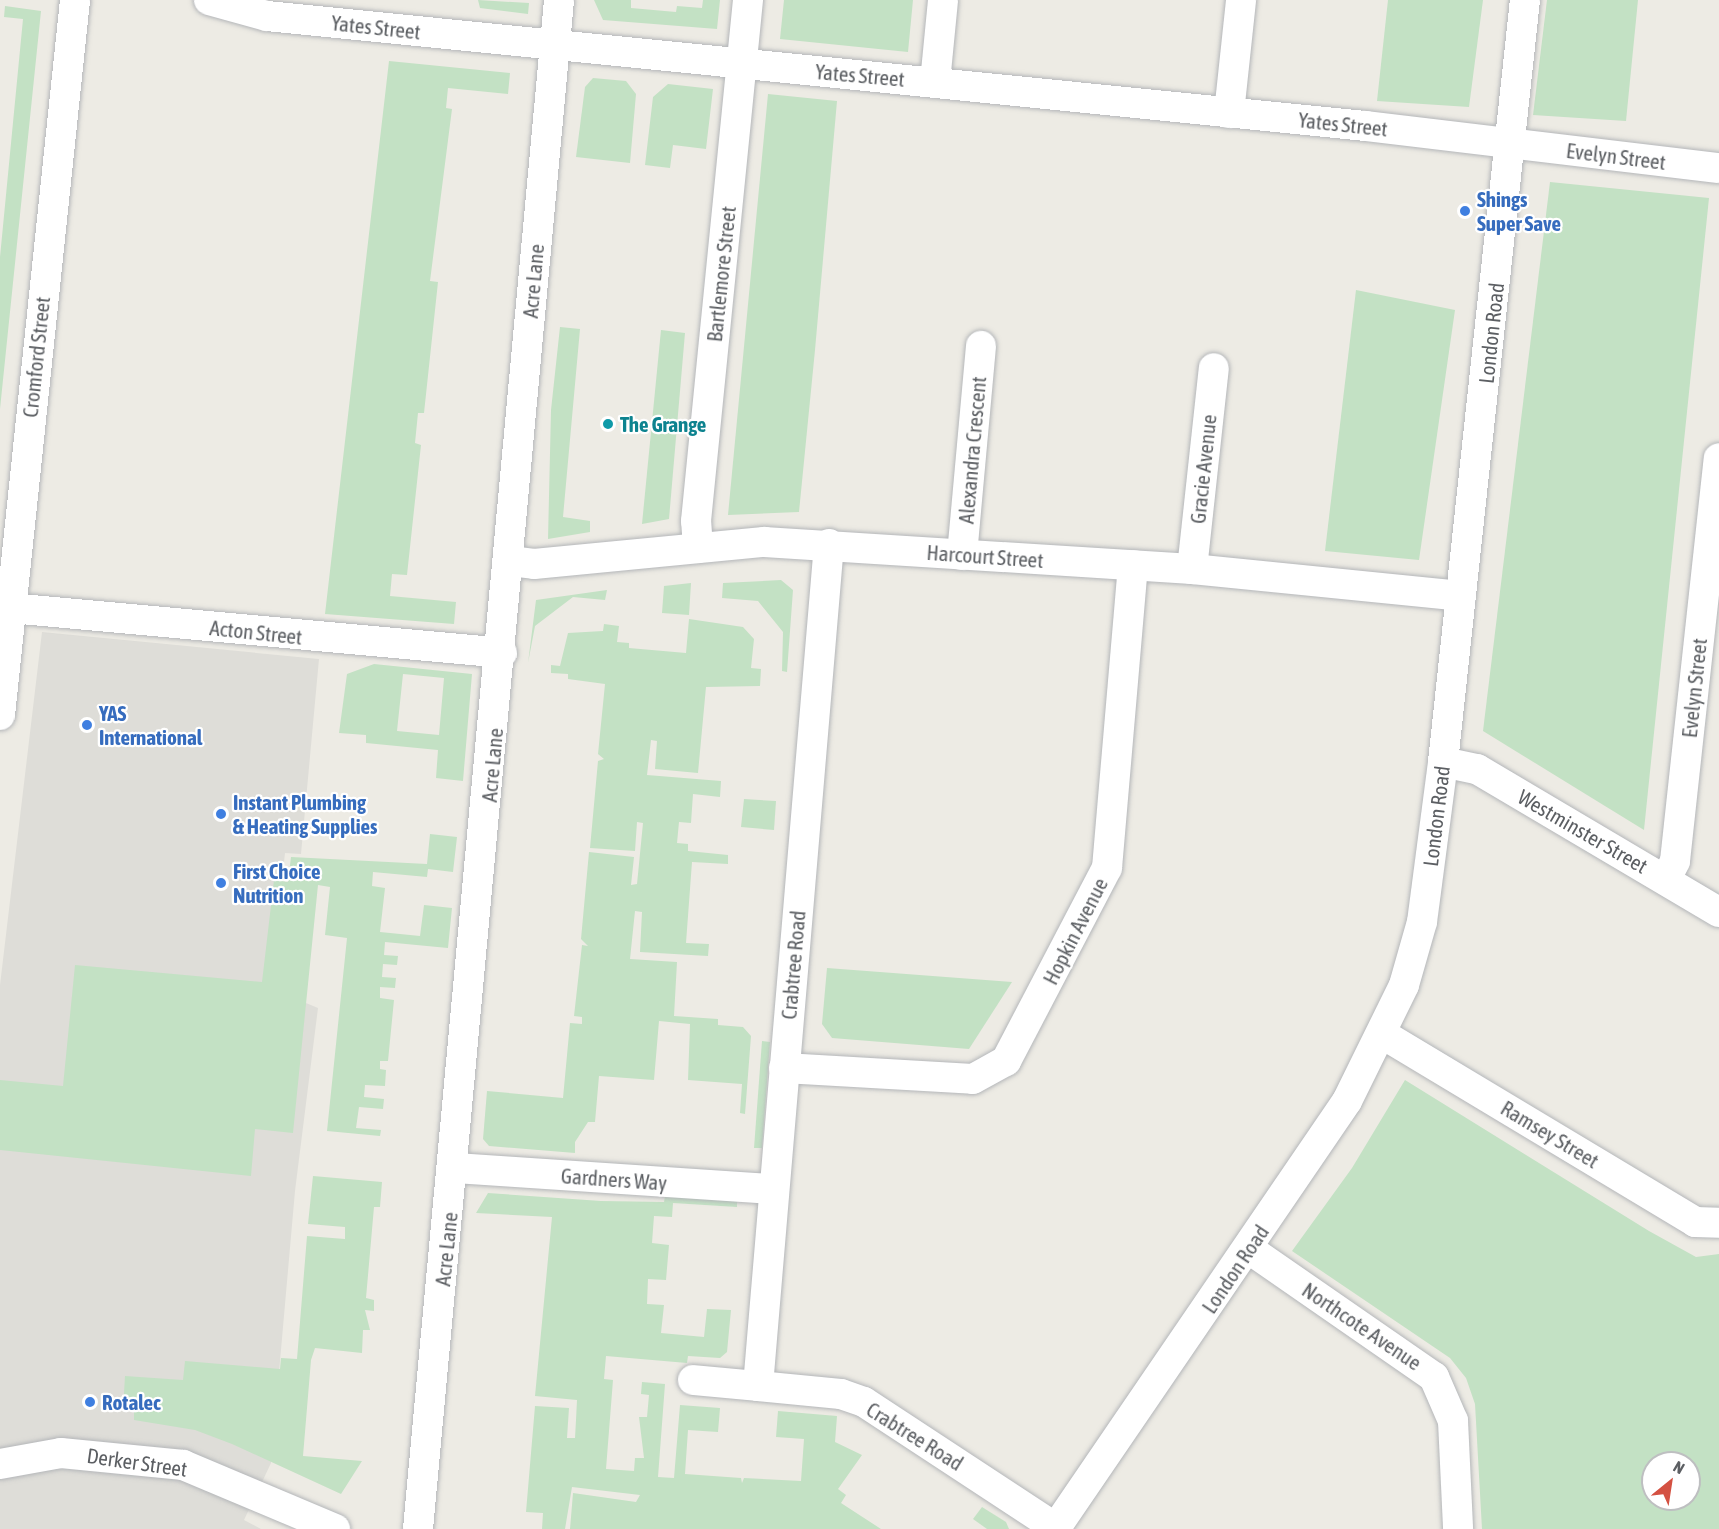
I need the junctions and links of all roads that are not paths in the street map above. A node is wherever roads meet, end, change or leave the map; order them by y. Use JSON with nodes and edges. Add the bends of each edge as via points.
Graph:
{"nodes":[{"id":1,"x":75,"y":0,"type":"edge"},
{"id":2,"x":209,"y":0,"type":"edge"},
{"id":3,"x":559,"y":0,"type":"edge"},
{"id":4,"x":747,"y":0,"type":"edge"},
{"id":5,"x":943,"y":0,"type":"edge"},
{"id":6,"x":1241,"y":0,"type":"edge"},
{"id":7,"x":1525,"y":0,"type":"edge"},
{"id":8,"x":555,"y":45,"type":"junction"},
{"id":9,"x":742,"y":63,"type":"junction"},
{"id":10,"x":934,"y":82,"type":"junction"},
{"id":11,"x":1229,"y":113,"type":"junction"},
{"id":12,"x":1512,"y":144,"type":"junction"},
{"id":13,"x":1719,"y":168,"type":"edge"},
{"id":14,"x":981,"y":346,"type":"dead end"},
{"id":15,"x":1214,"y":368,"type":"dead end"},
{"id":16,"x":1719,"y":458,"type":"edge"},
{"id":17,"x":830,"y":544,"type":"junction"},
{"id":18,"x":698,"y":548,"type":"junction"},
{"id":19,"x":962,"y":555,"type":"junction"},
{"id":20,"x":510,"y":561,"type":"junction"},
{"id":21,"x":1133,"y":565,"type":"junction"},
{"id":22,"x":1192,"y":569,"type":"junction"},
{"id":23,"x":1461,"y":596,"type":"junction"},
{"id":24,"x":10,"y":608,"type":"junction"},
{"id":25,"x":502,"y":653,"type":"junction"},
{"id":26,"x":0,"y":715,"type":"edge"},
{"id":27,"x":1443,"y":762,"type":"junction"},
{"id":28,"x":1666,"y":879,"type":"junction"},
{"id":29,"x":1719,"y":912,"type":"edge"},
{"id":30,"x":1384,"y":1035,"type":"junction"},
{"id":31,"x":784,"y":1068,"type":"junction"},
{"id":32,"x":454,"y":1168,"type":"junction"},
{"id":33,"x":773,"y":1189,"type":"junction"},
{"id":34,"x":1719,"y":1223,"type":"edge"},
{"id":35,"x":1249,"y":1249,"type":"junction"},
{"id":36,"x":693,"y":1380,"type":"dead end"},
{"id":37,"x":758,"y":1386,"type":"junction"},
{"id":38,"x":0,"y":1464,"type":"edge"},
{"id":39,"x":1056,"y":1528,"type":"edge"},
{"id":40,"x":335,"y":1529,"type":"edge"},
{"id":41,"x":418,"y":1529,"type":"edge"},
{"id":42,"x":1458,"y":1529,"type":"edge"}],
"edges":[{"from":1,"to":24,"type":"street","name":"Cromford Street"},
{"from":2,"to":8,"type":"street","name":"Yates Street","via":[[267,16]]},
{"from":3,"to":8,"type":"street","name":"Acre Lane"},
{"from":4,"to":9,"type":"street","name":"Bartlemore Street"},
{"from":5,"to":10,"type":"street"},
{"from":6,"to":11,"type":"street"},
{"from":7,"to":12,"type":"street","name":"London Road"},
{"from":8,"to":9,"type":"street","name":"Yates Street"},
{"from":8,"to":20,"type":"street","name":"Acre Lane"},
{"from":9,"to":10,"type":"street","name":"Yates Street"},
{"from":9,"to":18,"type":"street","name":"Bartlemore Street","via":[[696,521]]},
{"from":10,"to":11,"type":"street","name":"Yates Street"},
{"from":11,"to":12,"type":"street","name":"Yates Street"},
{"from":12,"to":13,"type":"street","name":"Evelyn Street"},
{"from":12,"to":23,"type":"street","name":"London Road"},
{"from":14,"to":19,"type":"street","name":"Alexandra Crescent"},
{"from":15,"to":22,"type":"street","name":"Gracie Avenue"},
{"from":16,"to":28,"type":"street","name":"Evelyn Street","via":[[1675,861]]},
{"from":17,"to":18,"type":"street","name":"Harcourt Street","via":[[764,542]]},
{"from":17,"to":19,"type":"street","name":"Harcourt Street"},
{"from":17,"to":31,"type":"street","name":"Crabtree Road"},
{"from":18,"to":20,"type":"street","name":"Harcourt Street","via":[[534,564]]},
{"from":19,"to":21,"type":"street","name":"Harcourt Street"},
{"from":20,"to":25,"type":"street","name":"Acre Lane"},
{"from":21,"to":22,"type":"street","name":"Harcourt Street"},
{"from":21,"to":31,"type":"street","name":"Hopkin Avenue","via":[[1107,868],[1006,1061],[973,1078]]},
{"from":22,"to":23,"type":"street","name":"Harcourt Street"},
{"from":23,"to":27,"type":"street","name":"London Road"},
{"from":24,"to":25,"type":"street","name":"Acton Street"},
{"from":24,"to":26,"type":"street","name":"Cromford Street"},
{"from":25,"to":32,"type":"street","name":"Acre Lane"},
{"from":27,"to":28,"type":"street","name":"Westminster Street","via":[[1478,769]]},
{"from":27,"to":30,"type":"street","name":"London Road","via":[[1422,922]]},
{"from":28,"to":29,"type":"street","name":"Westminster Street"},
{"from":30,"to":34,"type":"street","name":"Ramsey Street","via":[[1695,1222]]},
{"from":30,"to":35,"type":"street","name":"London Road"},
{"from":31,"to":33,"type":"street","name":"Crabtree Road"},
{"from":32,"to":33,"type":"street","name":"Gardners Way"},
{"from":32,"to":41,"type":"street","name":"Acre Lane"},
{"from":33,"to":37,"type":"street","name":"Crabtree Road"},
{"from":35,"to":39,"type":"street","name":"London Road"},
{"from":35,"to":42,"type":"street","name":"Northcote Avenue","via":[[1434,1377],[1453,1421]]},
{"from":36,"to":37,"type":"street","name":"Crabtree Road"},
{"from":37,"to":39,"type":"street","name":"Crabtree Road","via":[[841,1394],[864,1402]]},
{"from":38,"to":40,"type":"street","name":"Derker Street","via":[[61,1453],[183,1465],[242,1485]]}]}
